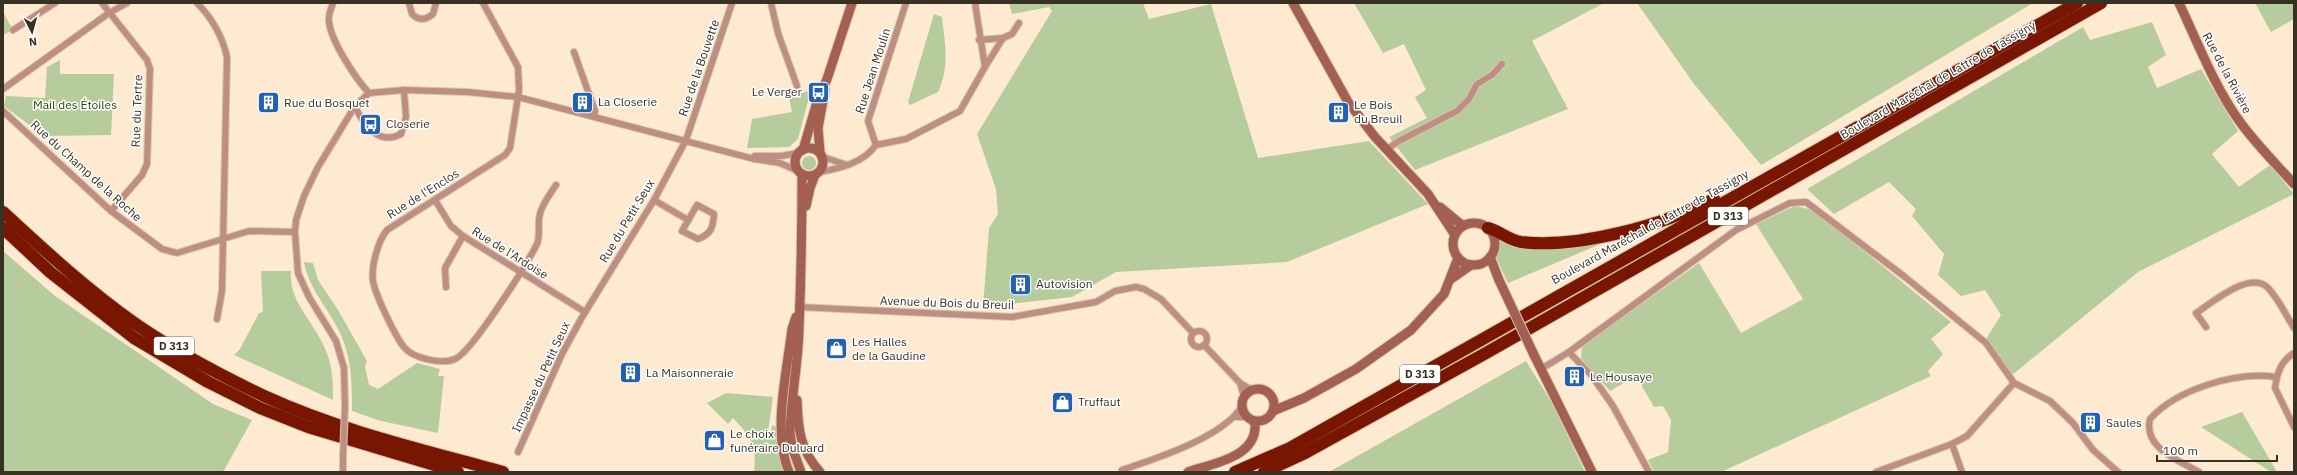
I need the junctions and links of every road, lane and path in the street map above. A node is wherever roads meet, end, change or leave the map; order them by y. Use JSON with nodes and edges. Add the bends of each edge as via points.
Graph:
{"nodes":[{"id":1,"x":55,"y":3,"type":"edge"},
{"id":2,"x":102,"y":3,"type":"edge"},
{"id":3,"x":127,"y":3,"type":"edge"},
{"id":4,"x":198,"y":3,"type":"edge"},
{"id":5,"x":333,"y":3,"type":"edge"},
{"id":6,"x":408,"y":3,"type":"edge"},
{"id":7,"x":436,"y":3,"type":"edge"},
{"id":8,"x":483,"y":3,"type":"edge"},
{"id":9,"x":732,"y":3,"type":"edge"},
{"id":10,"x":771,"y":3,"type":"edge"},
{"id":11,"x":852,"y":3,"type":"edge"},
{"id":12,"x":906,"y":3,"type":"edge"},
{"id":13,"x":975,"y":3,"type":"edge"},
{"id":14,"x":1294,"y":3,"type":"edge"},
{"id":15,"x":2077,"y":3,"type":"edge"},
{"id":16,"x":2101,"y":3,"type":"edge"},
{"id":17,"x":2179,"y":3,"type":"edge"},
{"id":18,"x":109,"y":13,"type":"junction"},
{"id":19,"x":1018,"y":23,"type":"dead end"},
{"id":20,"x":13,"y":30,"type":"dead end"},
{"id":21,"x":1002,"y":38,"type":"junction"},
{"id":22,"x":979,"y":40,"type":"junction"},
{"id":23,"x":574,"y":52,"type":"dead end"},
{"id":24,"x":1502,"y":64,"type":"dead end"},
{"id":25,"x":985,"y":67,"type":"junction"},
{"id":26,"x":827,"y":79,"type":"junction"},
{"id":27,"x":797,"y":86,"type":"dead end"},
{"id":28,"x":3,"y":89,"type":"edge"},
{"id":29,"x":404,"y":90,"type":"junction"},
{"id":30,"x":369,"y":93,"type":"junction"},
{"id":31,"x":518,"y":97,"type":"junction"},
{"id":32,"x":355,"y":106,"type":"junction"},
{"id":33,"x":3,"y":110,"type":"edge"},
{"id":34,"x":594,"y":116,"type":"junction"},
{"id":35,"x":686,"y":140,"type":"junction"},
{"id":36,"x":876,"y":145,"type":"junction"},
{"id":37,"x":1824,"y":145,"type":"junction"},
{"id":38,"x":1386,"y":150,"type":"junction"},
{"id":39,"x":800,"y":151,"type":"junction"},
{"id":40,"x":821,"y":154,"type":"junction"},
{"id":41,"x":741,"y":156,"type":"junction"},
{"id":42,"x":847,"y":165,"type":"junction"},
{"id":43,"x":800,"y":173,"type":"junction"},
{"id":44,"x":818,"y":173,"type":"junction"},
{"id":45,"x":556,"y":184,"type":"dead end"},
{"id":46,"x":2294,"y":184,"type":"edge"},
{"id":47,"x":434,"y":200,"type":"junction"},
{"id":48,"x":654,"y":200,"type":"junction"},
{"id":49,"x":1431,"y":200,"type":"junction"},
{"id":50,"x":111,"y":211,"type":"junction"},
{"id":51,"x":3,"y":212,"type":"edge"},
{"id":52,"x":803,"y":219,"type":"junction"},
{"id":53,"x":688,"y":220,"type":"junction"},
{"id":54,"x":1463,"y":226,"type":"junction"},
{"id":55,"x":3,"y":228,"type":"edge"},
{"id":56,"x":1488,"y":228,"type":"junction"},
{"id":57,"x":295,"y":232,"type":"junction"},
{"id":58,"x":1455,"y":234,"type":"junction"},
{"id":59,"x":463,"y":236,"type":"junction"},
{"id":60,"x":224,"y":239,"type":"junction"},
{"id":61,"x":1490,"y":257,"type":"junction"},
{"id":62,"x":1458,"y":258,"type":"junction"},
{"id":63,"x":1481,"y":264,"type":"junction"},
{"id":64,"x":1471,"y":265,"type":"junction"},
{"id":65,"x":521,"y":273,"type":"junction"},
{"id":66,"x":1451,"y":280,"type":"junction"},
{"id":67,"x":1499,"y":280,"type":"junction"},
{"id":68,"x":446,"y":286,"type":"dead end"},
{"id":69,"x":798,"y":308,"type":"junction"},
{"id":70,"x":585,"y":312,"type":"junction"},
{"id":71,"x":217,"y":319,"type":"dead end"},
{"id":72,"x":2206,"y":327,"type":"dead end"},
{"id":73,"x":2294,"y":328,"type":"edge"},
{"id":74,"x":1193,"y":333,"type":"junction"},
{"id":75,"x":1204,"y":345,"type":"junction"},
{"id":76,"x":1569,"y":352,"type":"junction"},
{"id":77,"x":2294,"y":353,"type":"edge"},
{"id":78,"x":797,"y":357,"type":"junction"},
{"id":79,"x":1541,"y":369,"type":"junction"},
{"id":80,"x":2276,"y":377,"type":"junction"},
{"id":81,"x":1240,"y":383,"type":"junction"},
{"id":82,"x":2014,"y":383,"type":"junction"},
{"id":83,"x":1252,"y":390,"type":"junction"},
{"id":84,"x":1272,"y":398,"type":"junction"},
{"id":85,"x":1243,"y":402,"type":"junction"},
{"id":86,"x":1286,"y":404,"type":"junction"},
{"id":87,"x":1273,"y":411,"type":"junction"},
{"id":88,"x":1235,"y":417,"type":"junction"},
{"id":89,"x":1250,"y":419,"type":"junction"},
{"id":90,"x":2294,"y":427,"type":"edge"},
{"id":91,"x":1952,"y":444,"type":"junction"},
{"id":92,"x":518,"y":452,"type":"dead end"},
{"id":93,"x":1122,"y":470,"type":"dead end"},
{"id":94,"x":343,"y":472,"type":"edge"},
{"id":95,"x":458,"y":472,"type":"edge"},
{"id":96,"x":503,"y":472,"type":"edge"},
{"id":97,"x":789,"y":472,"type":"edge"},
{"id":98,"x":802,"y":472,"type":"edge"},
{"id":99,"x":820,"y":472,"type":"edge"},
{"id":100,"x":1188,"y":472,"type":"edge"},
{"id":101,"x":1235,"y":472,"type":"edge"},
{"id":102,"x":1264,"y":472,"type":"edge"},
{"id":103,"x":1592,"y":472,"type":"edge"},
{"id":104,"x":1649,"y":472,"type":"edge"},
{"id":105,"x":1876,"y":472,"type":"edge"},
{"id":106,"x":1962,"y":472,"type":"edge"},
{"id":107,"x":2118,"y":472,"type":"edge"},
{"id":108,"x":2199,"y":472,"type":"edge"}],
"edges":[{"from":1,"to":20,"type":"street"},
{"from":2,"to":18,"type":"street","name":"Rue du Tertre"},
{"from":3,"to":18,"type":"street"},
{"from":4,"to":60,"type":"street","via":[[220,34],[227,57]]},
{"from":5,"to":30,"type":"street","via":[[329,21],[332,34],[354,73]]},
{"from":6,"to":7,"type":"street","via":[[412,14],[424,19],[433,14]]},
{"from":8,"to":31,"type":"street","name":"Rue de l'Enclos","via":[[518,67]]},
{"from":9,"to":35,"type":"street","name":"Rue de la Bouvette"},
{"from":10,"to":27,"type":"street","via":[[778,34]]},
{"from":11,"to":26,"type":"street"},
{"from":12,"to":36,"type":"street","name":"Rue Jean Moulin","via":[[868,121]]},
{"from":13,"to":22,"type":"street"},
{"from":14,"to":38,"type":"street","via":[[1348,102]]},
{"from":15,"to":37,"type":"highway","name":"Boulevard Maréchal de Lattre de Tassigny","number":"D 313"},
{"from":16,"to":102,"type":"highway","name":"Boulevard Maréchal de Lattre de Tassigny","number":"D 313","via":[[1486,354],[1311,450]]},
{"from":17,"to":46,"type":"street","name":"Rue de la Rivière","via":[[2229,105],[2241,123]]},
{"from":18,"to":28,"type":"street"},
{"from":18,"to":50,"type":"street","name":"Rue du Tertre","via":[[147,60],[150,69],[147,164],[142,175]]},
{"from":19,"to":21,"type":"street","via":[[1012,34]]},
{"from":21,"to":22,"type":"street"},
{"from":21,"to":25,"type":"street"},
{"from":22,"to":25,"type":"street"},
{"from":23,"to":34,"type":"street","via":[[595,111]]},
{"from":24,"to":38,"type":"street","via":[[1492,75],[1477,84],[1469,99],[1458,111]]},
{"from":25,"to":36,"type":"street","via":[[960,111],[906,140]]},
{"from":26,"to":39,"type":"street","via":[[816,102]]},
{"from":26,"to":40,"type":"street","via":[[818,128]]},
{"from":29,"to":30,"type":"street"},
{"from":29,"to":31,"type":"street"},
{"from":29,"to":32,"type":"street","via":[[406,117],[401,134],[395,137],[380,137],[360,120]]},
{"from":30,"to":32,"type":"street"},
{"from":31,"to":34,"type":"street"},
{"from":31,"to":47,"type":"street","name":"Rue de l'Enclos","via":[[508,152]]},
{"from":32,"to":57,"type":"street","via":[[318,167],[304,196]]},
{"from":33,"to":50,"type":"street","name":"Rue du Champ de la Roche"},
{"from":34,"to":35,"type":"street"},
{"from":35,"to":41,"type":"street"},
{"from":35,"to":48,"type":"street","name":"Rue du Petit Seux"},
{"from":36,"to":42,"type":"street","via":[[869,154]]},
{"from":37,"to":56,"type":"highway","via":[[1707,203],[1648,226],[1601,236],[1544,243],[1511,240],[1498,230]]},
{"from":37,"to":101,"type":"highway","name":"Boulevard Maréchal de Lattre de Tassigny","number":"D 313","via":[[1290,448]]},
{"from":38,"to":49,"type":"street"},
{"from":39,"to":40,"type":"street","via":[[812,148]]},
{"from":39,"to":41,"type":"street","via":[[781,156]]},
{"from":39,"to":43,"type":"street","via":[[795,162]]},
{"from":40,"to":42,"type":"street"},
{"from":40,"to":44,"type":"street","via":[[824,165]]},
{"from":41,"to":43,"type":"street","via":[[780,163]]},
{"from":42,"to":44,"type":"street"},
{"from":43,"to":44,"type":"street"},
{"from":43,"to":52,"type":"street"},
{"from":44,"to":52,"type":"street","via":[[810,188]]},
{"from":45,"to":65,"type":"street","name":"Rue de l'Enclos","via":[[540,213],[538,242]]},
{"from":47,"to":59,"type":"street","name":"Rue de l'Ardoise","via":[[451,226]]},
{"from":47,"to":65,"type":"street","name":"Rue de l'Enclos","via":[[387,230],[379,240],[373,279],[375,290],[404,347],[412,354],[441,361],[455,359],[474,343]]},
{"from":48,"to":53,"type":"street"},
{"from":48,"to":70,"type":"street","name":"Rue du Petit Seux"},
{"from":49,"to":54,"type":"street"},
{"from":49,"to":58,"type":"street"},
{"from":50,"to":60,"type":"street","name":"Rue du Champ de la Roche","via":[[162,249],[177,252]]},
{"from":51,"to":96,"type":"highway","number":"D 313","via":[[54,260],[138,325],[216,372],[312,416],[414,448]]},
{"from":52,"to":69,"type":"street"},
{"from":53,"to":53,"type":"street","via":[[682,231],[698,239],[708,235],[713,226],[714,214],[696,205]]},
{"from":54,"to":56,"type":"street","via":[[1474,223]]},
{"from":54,"to":58,"type":"street"},
{"from":55,"to":95,"type":"highway","number":"D 313","via":[[50,272],[134,338],[208,382],[260,408],[308,427]]},
{"from":56,"to":61,"type":"street","via":[[1495,242]]},
{"from":57,"to":60,"type":"street","name":"Rue du Champ de la Roche","via":[[249,230]]},
{"from":57,"to":94,"type":"street","bridge":true,"via":[[298,273],[336,341],[344,368]]},
{"from":58,"to":62,"type":"street","via":[[1453,249]]},
{"from":59,"to":65,"type":"street","name":"Rue de l'Ardoise"},
{"from":59,"to":68,"type":"street","via":[[445,268]]},
{"from":60,"to":71,"type":"street","via":[[222,291]]},
{"from":61,"to":63,"type":"street"},
{"from":61,"to":67,"type":"street"},
{"from":62,"to":64,"type":"street"},
{"from":62,"to":66,"type":"street"},
{"from":63,"to":64,"type":"street"},
{"from":63,"to":67,"type":"street"},
{"from":64,"to":66,"type":"street"},
{"from":65,"to":70,"type":"street","name":"Rue de l'Ardoise"},
{"from":66,"to":86,"type":"street","via":[[1436,304],[1411,330],[1349,372],[1304,398]]},
{"from":67,"to":79,"type":"street","bridge":true},
{"from":69,"to":74,"type":"street","name":"Avenue du Bois du Breuil","via":[[1012,317],[1096,302],[1115,291],[1136,287],[1161,299]]},
{"from":69,"to":78,"type":"street"},
{"from":69,"to":97,"type":"street","via":[[792,329],[781,428],[782,454]]},
{"from":70,"to":92,"type":"street","name":"Impasse du Petit Seux","via":[[562,354]]},
{"from":72,"to":73,"type":"street","via":[[2196,314],[2244,282],[2257,282],[2268,287]]},
{"from":74,"to":75,"type":"street","via":[[1192,343]]},
{"from":74,"to":75,"type":"street","via":[[1200,330],[1204,333],[1207,338]]},
{"from":75,"to":81,"type":"street"},
{"from":76,"to":79,"type":"street"},
{"from":76,"to":82,"type":"street","via":[[1736,230],[1790,203],[1800,201],[1818,210],[1986,343]]},
{"from":76,"to":104,"type":"street","via":[[1592,376],[1613,406]]},
{"from":77,"to":80,"type":"street","via":[[2286,358]]},
{"from":78,"to":98,"type":"street","via":[[790,433],[792,447]]},
{"from":78,"to":99,"type":"street","via":[[798,433],[807,457]]},
{"from":79,"to":103,"type":"street"},
{"from":80,"to":90,"type":"street","via":[[2275,388],[2278,398]]},
{"from":80,"to":108,"type":"street","via":[[2249,375],[2189,392],[2172,399],[2150,419],[2149,434],[2157,446]]},
{"from":81,"to":83,"type":"street"},
{"from":81,"to":85,"type":"street"},
{"from":82,"to":91,"type":"street","via":[[1968,436]]},
{"from":82,"to":107,"type":"street","via":[[2050,401],[2073,423],[2093,450]]},
{"from":83,"to":84,"type":"street","via":[[1265,391]]},
{"from":83,"to":85,"type":"street"},
{"from":84,"to":86,"type":"street"},
{"from":84,"to":87,"type":"street"},
{"from":85,"to":88,"type":"street"},
{"from":85,"to":89,"type":"street"},
{"from":86,"to":87,"type":"street"},
{"from":87,"to":89,"type":"street","via":[[1264,420]]},
{"from":88,"to":89,"type":"street"},
{"from":88,"to":93,"type":"street","via":[[1186,447]]},
{"from":89,"to":100,"type":"street","via":[[1256,423],[1255,438],[1243,452]]},
{"from":91,"to":105,"type":"street"},
{"from":91,"to":106,"type":"street"}]}
